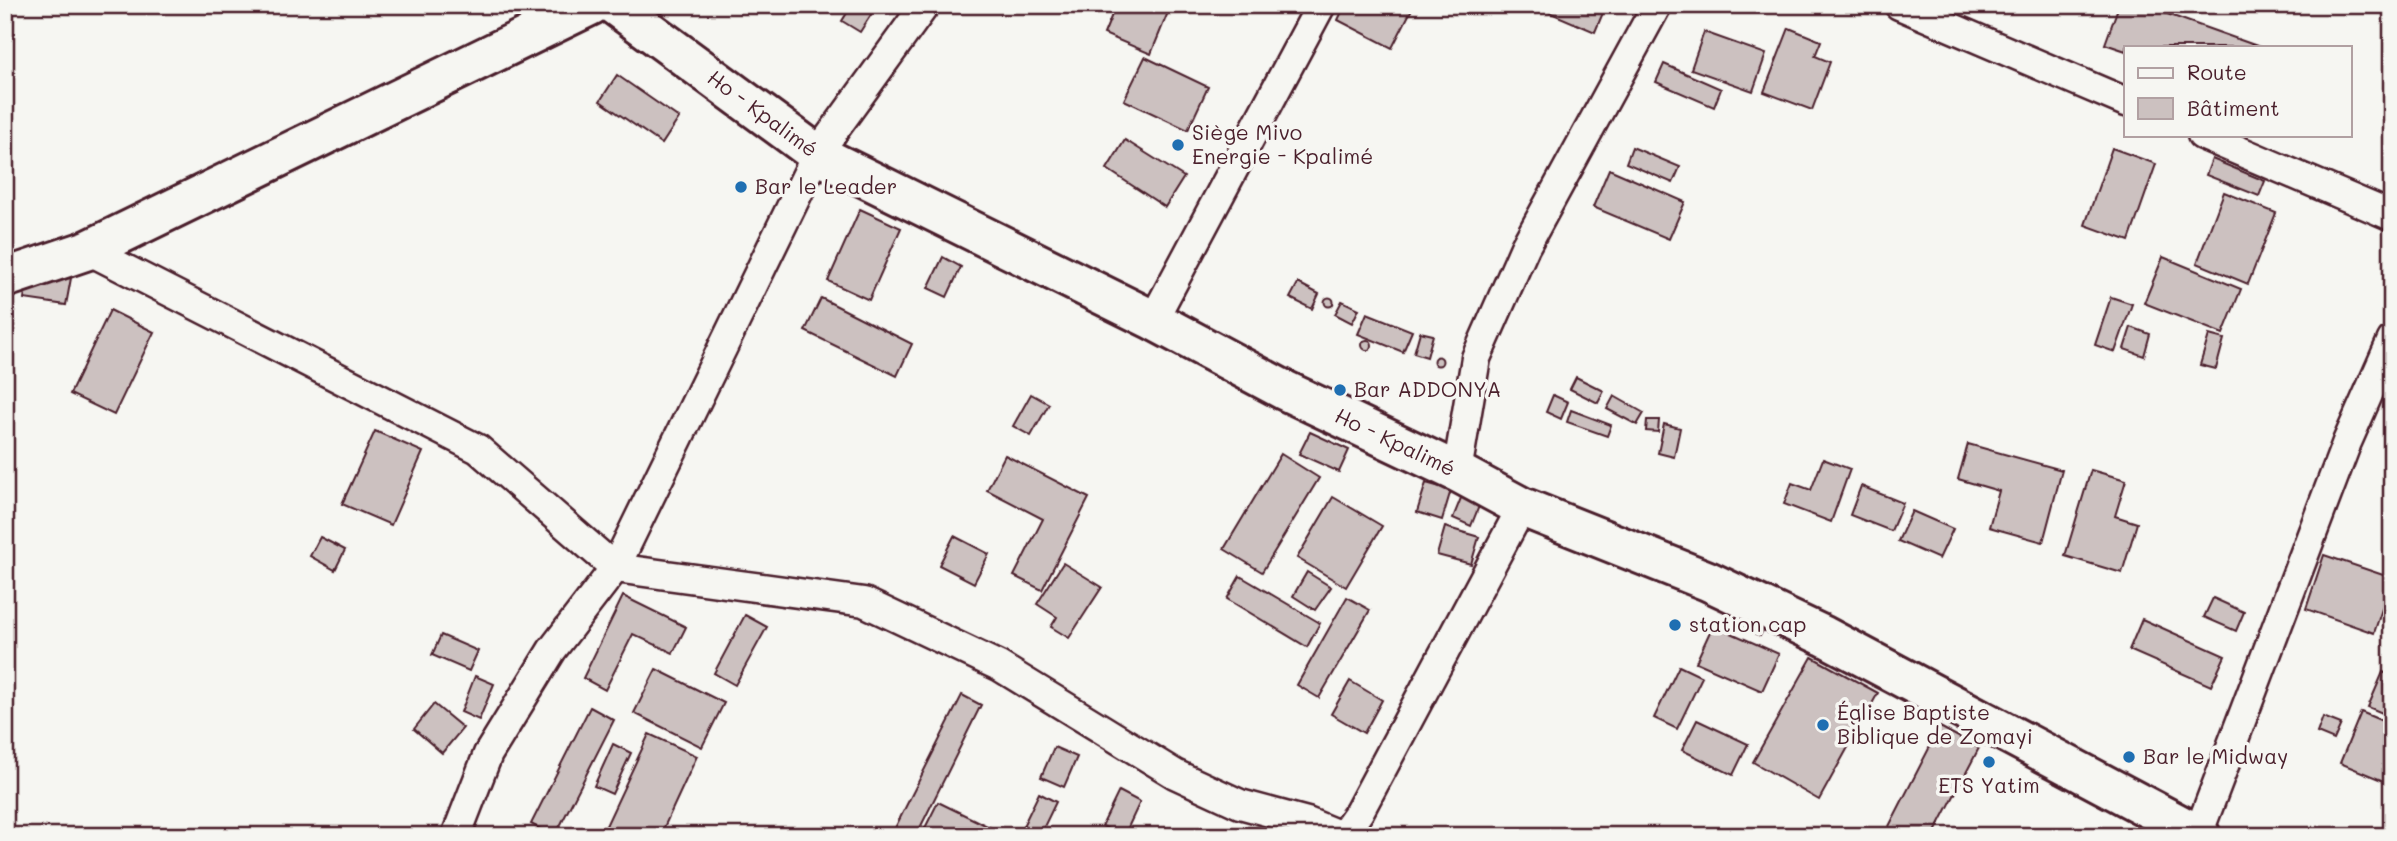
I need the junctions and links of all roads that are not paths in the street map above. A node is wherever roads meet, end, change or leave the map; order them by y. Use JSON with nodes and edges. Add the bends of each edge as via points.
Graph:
{"nodes":[{"id":1,"x":593,"y":5,"type":"edge"},
{"id":2,"x":614,"y":5,"type":"edge"},
{"id":3,"x":925,"y":5,"type":"edge"},
{"id":4,"x":1321,"y":5,"type":"edge"},
{"id":5,"x":1657,"y":5,"type":"edge"},
{"id":6,"x":1899,"y":5,"type":"edge"},
{"id":7,"x":2124,"y":101,"type":"edge"},
{"id":8,"x":2204,"y":136,"type":"edge"},
{"id":9,"x":817,"y":154,"type":"junction"},
{"id":10,"x":2392,"y":216,"type":"edge"},
{"id":11,"x":88,"y":250,"type":"junction"},
{"id":12,"x":5,"y":278,"type":"edge"},
{"id":13,"x":1153,"y":320,"type":"junction"},
{"id":14,"x":2392,"y":340,"type":"edge"},
{"id":15,"x":1457,"y":472,"type":"junction"},
{"id":16,"x":1522,"y":507,"type":"junction"},
{"id":17,"x":615,"y":568,"type":"junction"},
{"id":18,"x":2199,"y":835,"type":"edge"},
{"id":19,"x":456,"y":836,"type":"edge"},
{"id":20,"x":1342,"y":836,"type":"edge"}],
"edges":[{"from":1,"to":11,"type":"main road"},
{"from":2,"to":9,"type":"main road","name":"Ho - Kpalimé"},
{"from":3,"to":9,"type":"street"},
{"from":4,"to":13,"type":"street"},
{"from":5,"to":15,"type":"street","via":[[1525,247],[1481,346]]},
{"from":6,"to":7,"type":"street"},
{"from":8,"to":10,"type":"street"},
{"from":9,"to":13,"type":"main road","name":"Ho - Kpalimé"},
{"from":9,"to":17,"type":"street"},
{"from":11,"to":12,"type":"main road"},
{"from":11,"to":17,"type":"street","via":[[478,449]]},
{"from":13,"to":15,"type":"main road","name":"Ho - Kpalimé","via":[[1284,390]]},
{"from":14,"to":18,"type":"street","via":[[2347,442]]},
{"from":15,"to":16,"type":"main road","name":"Ho - Kpalimé"},
{"from":16,"to":18,"type":"main road","name":"Ho - Kpalimé","via":[[1708,581],[1777,614]]},
{"from":16,"to":20,"type":"street"},
{"from":17,"to":19,"type":"street","via":[[552,650],[488,754]]},
{"from":17,"to":20,"type":"street","via":[[863,602],[999,666],[1175,774],[1240,804]]}]}
